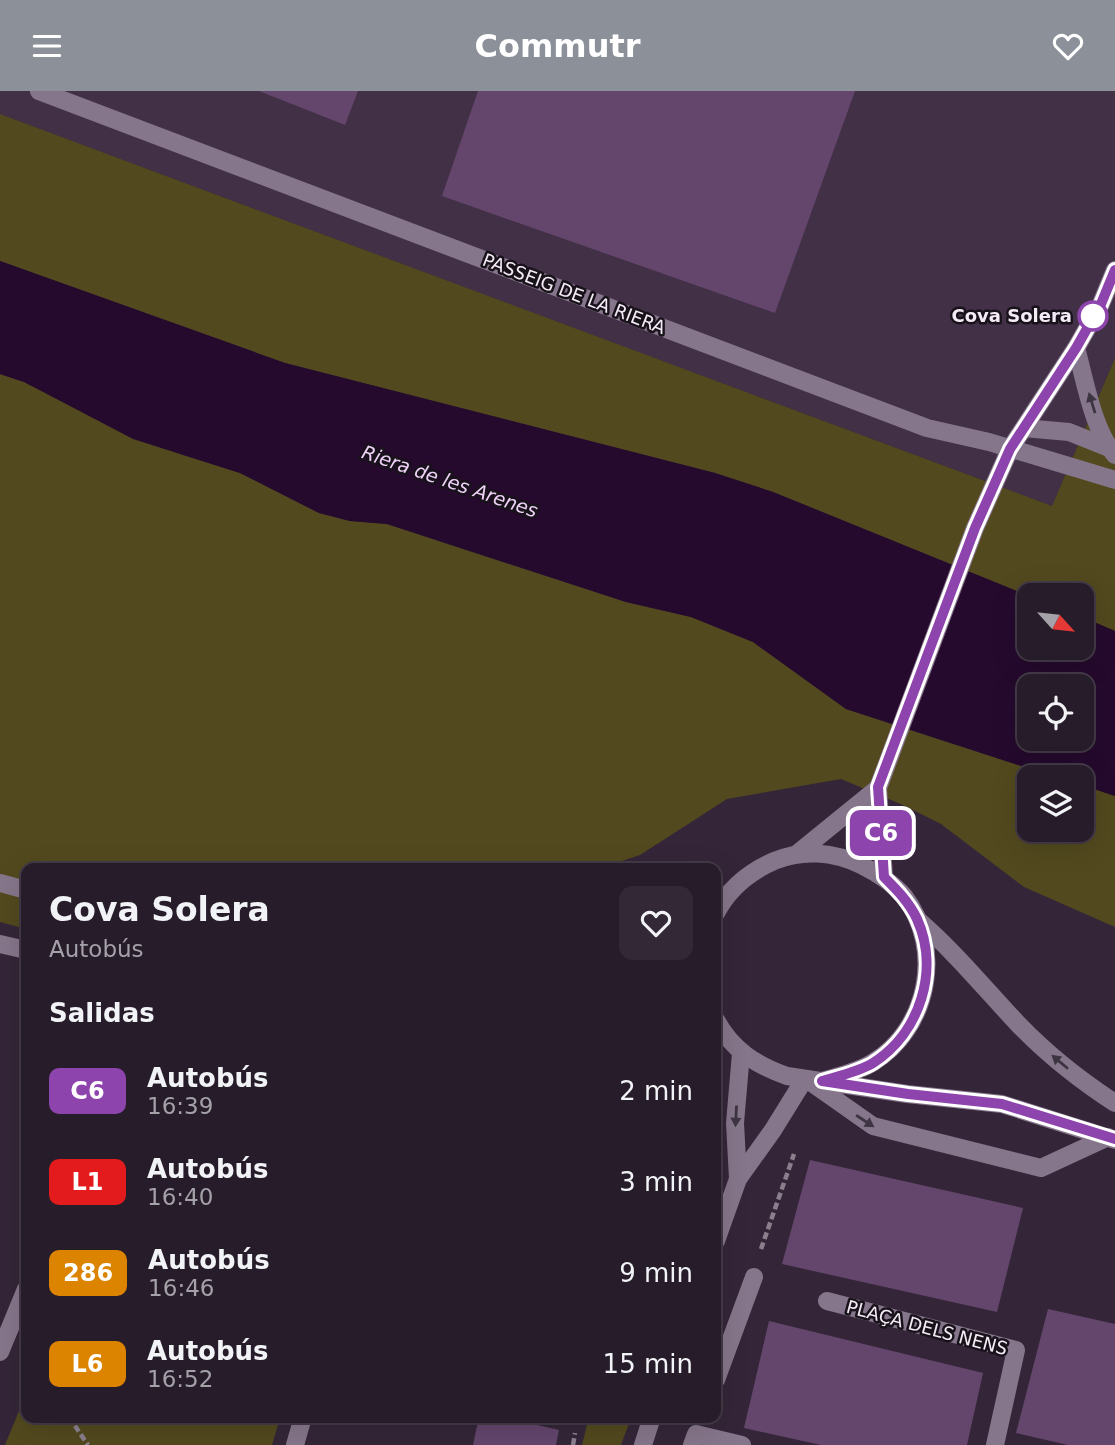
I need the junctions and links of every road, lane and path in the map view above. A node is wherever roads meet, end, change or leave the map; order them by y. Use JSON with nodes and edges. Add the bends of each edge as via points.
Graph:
{"nodes":[{"id":1,"x":38,"y":91,"type":"edge"},
{"id":2,"x":1115,"y":270,"type":"edge"},
{"id":3,"x":1076,"y":348,"type":"junction"},
{"id":4,"x":1024,"y":428,"type":"junction"},
{"id":5,"x":1010,"y":449,"type":"junction"},
{"id":6,"x":1112,"y":451,"type":"edge"},
{"id":7,"x":1115,"y":479,"type":"edge"},
{"id":8,"x":878,"y":787,"type":"junction"},
{"id":9,"x":798,"y":853,"type":"junction"},
{"id":10,"x":748,"y":876,"type":"junction"},
{"id":11,"x":884,"y":877,"type":"junction"},
{"id":12,"x":0,"y":883,"type":"edge"},
{"id":13,"x":721,"y":884,"type":"edge"},
{"id":14,"x":21,"y":889,"type":"edge"},
{"id":15,"x":721,"y":903,"type":"edge"},
{"id":16,"x":917,"y":919,"type":"junction"},
{"id":17,"x":0,"y":944,"type":"edge"},
{"id":18,"x":21,"y":949,"type":"edge"},
{"id":19,"x":721,"y":1029,"type":"edge"},
{"id":20,"x":721,"y":1047,"type":"edge"},
{"id":21,"x":741,"y":1053,"type":"junction"},
{"id":22,"x":812,"y":1081,"type":"junction"},
{"id":23,"x":1115,"y":1103,"type":"edge"},
{"id":24,"x":1111,"y":1138,"type":"edge"},
{"id":25,"x":794,"y":1154,"type":"dead end"},
{"id":26,"x":738,"y":1179,"type":"junction"},
{"id":27,"x":721,"y":1227,"type":"edge"},
{"id":28,"x":760,"y":1253,"type":"dead end"},
{"id":29,"x":754,"y":1277,"type":"dead end"},
{"id":30,"x":827,"y":1301,"type":"dead end"},
{"id":31,"x":21,"y":1302,"type":"edge"},
{"id":32,"x":0,"y":1352,"type":"edge"},
{"id":33,"x":721,"y":1366,"type":"edge"},
{"id":34,"x":73,"y":1423,"type":"edge"},
{"id":35,"x":301,"y":1423,"type":"edge"},
{"id":36,"x":650,"y":1423,"type":"edge"},
{"id":37,"x":697,"y":1432,"type":"edge"},
{"id":38,"x":575,"y":1433,"type":"dead end"},
{"id":39,"x":88,"y":1445,"type":"edge"},
{"id":40,"x":295,"y":1445,"type":"edge"},
{"id":41,"x":573,"y":1445,"type":"edge"},
{"id":42,"x":643,"y":1445,"type":"edge"},
{"id":43,"x":742,"y":1445,"type":"edge"},
{"id":44,"x":995,"y":1445,"type":"edge"}],
"edges":[{"from":1,"to":5,"type":"street","name":"PASSEIG DE LA RIERA","via":[[926,428]]},
{"from":2,"to":3,"type":"street"},
{"from":3,"to":4,"type":"street"},
{"from":6,"to":3,"type":"street","one_way":true},
{"from":4,"to":5,"type":"street"},
{"from":4,"to":6,"type":"street","via":[[1069,432]]},
{"from":5,"to":7,"type":"street","name":"PASSEIG DE LA RIERA"},
{"from":5,"to":8,"type":"street","via":[[975,528]]},
{"from":8,"to":9,"type":"street"},
{"from":8,"to":11,"type":"street"},
{"from":9,"to":10,"type":"street"},
{"from":9,"to":11,"type":"street","via":[[844,857]]},
{"from":10,"to":13,"type":"street"},
{"from":10,"to":15,"type":"street"},
{"from":11,"to":16,"type":"street","via":[[904,896]]},
{"from":12,"to":14,"type":"street"},
{"from":16,"to":22,"type":"street","via":[[927,967],[923,996],[912,1022],[871,1064]]},
{"from":23,"to":16,"type":"street","one_way":true,"via":[[1020,1026],[967,965]]},
{"from":17,"to":18,"type":"street"},
{"from":19,"to":21,"type":"street"},
{"from":20,"to":21,"type":"street"},
{"from":21,"to":22,"type":"street","via":[[768,1070]]},
{"from":21,"to":26,"type":"street","one_way":true,"via":[[735,1123]]},
{"from":22,"to":24,"type":"street","via":[[1002,1104]]},
{"from":22,"to":24,"type":"street","one_way":true,"via":[[873,1126],[1041,1168]]},
{"from":22,"to":26,"type":"street"},
{"from":25,"to":28,"type":"path"},
{"from":26,"to":27,"type":"street"},
{"from":29,"to":33,"type":"street"},
{"from":30,"to":44,"type":"street","name":"PLAÇA DELS NENS","via":[[1016,1350]]},
{"from":31,"to":32,"type":"street"},
{"from":34,"to":39,"type":"path"},
{"from":35,"to":40,"type":"street"},
{"from":36,"to":42,"type":"street"},
{"from":37,"to":43,"type":"street"},
{"from":38,"to":41,"type":"path"}]}
